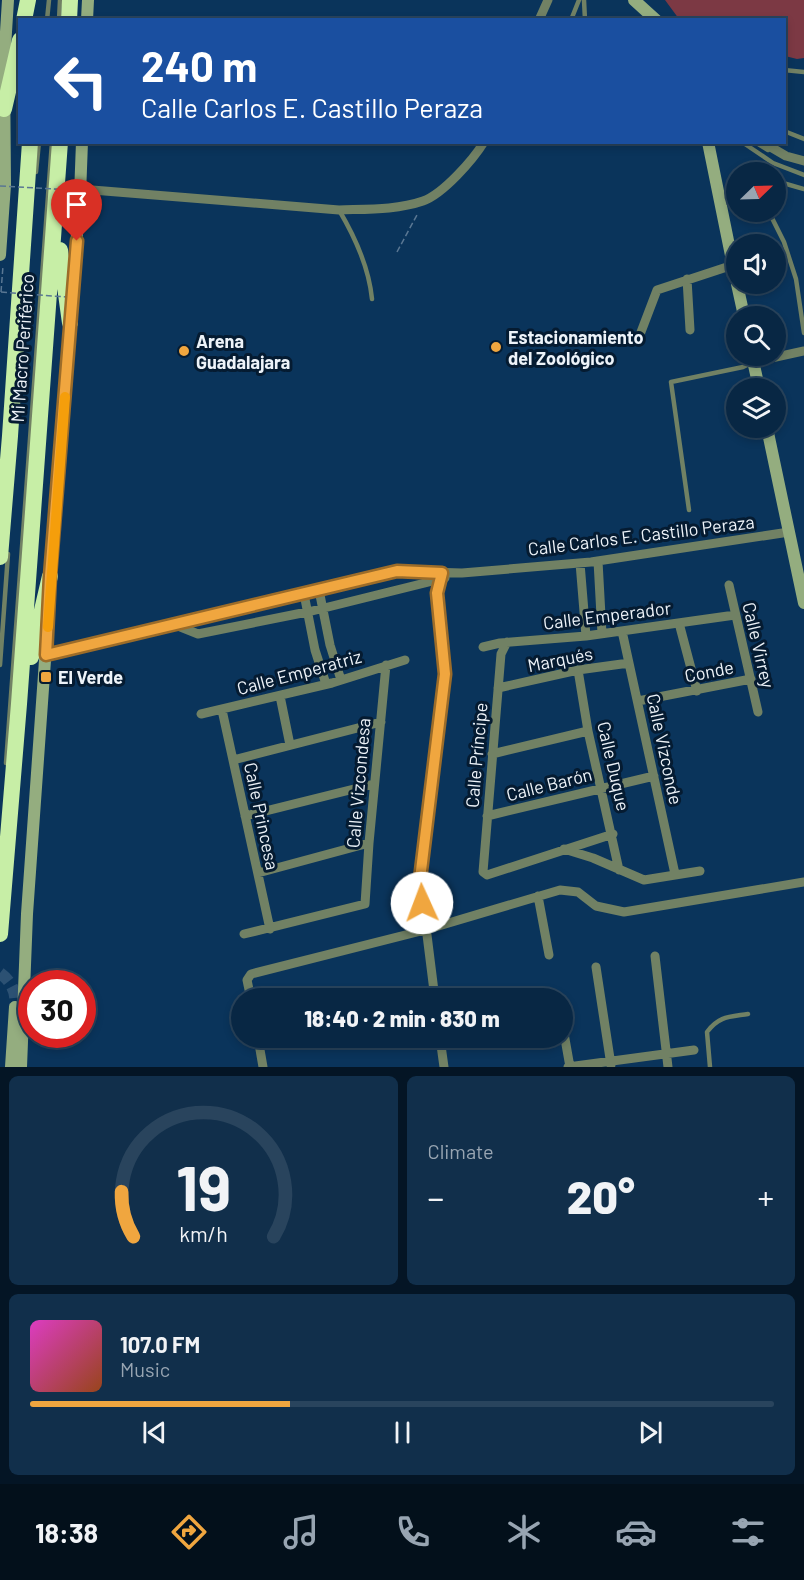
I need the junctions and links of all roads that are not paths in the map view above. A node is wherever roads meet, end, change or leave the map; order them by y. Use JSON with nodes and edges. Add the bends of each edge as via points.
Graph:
{"nodes":[{"id":1,"x":8,"y":0,"type":"edge"},
{"id":2,"x":28,"y":0,"type":"edge"},
{"id":3,"x":37,"y":0,"type":"edge"},
{"id":4,"x":49,"y":0,"type":"edge"},
{"id":5,"x":60,"y":0,"type":"edge"},
{"id":6,"x":70,"y":0,"type":"edge"},
{"id":7,"x":88,"y":0,"type":"edge"},
{"id":8,"x":548,"y":0,"type":"edge"},
{"id":9,"x":579,"y":0,"type":"edge"},
{"id":10,"x":584,"y":0,"type":"edge"},
{"id":11,"x":634,"y":0,"type":"edge"},
{"id":12,"x":24,"y":18,"type":"edge"},
{"id":13,"x":36,"y":18,"type":"edge"},
{"id":14,"x":47,"y":18,"type":"edge"},
{"id":15,"x":59,"y":18,"type":"edge"},
{"id":16,"x":69,"y":18,"type":"edge"},
{"id":17,"x":87,"y":18,"type":"edge"},
{"id":18,"x":540,"y":18,"type":"edge"},
{"id":19,"x":573,"y":18,"type":"edge"},
{"id":20,"x":585,"y":18,"type":"edge"},
{"id":21,"x":654,"y":18,"type":"edge"},
{"id":22,"x":18,"y":49,"type":"edge"},
{"id":23,"x":2,"y":64,"type":"edge"},
{"id":24,"x":786,"y":70,"type":"edge"},
{"id":25,"x":804,"y":72,"type":"edge"},
{"id":26,"x":2,"y":79,"type":"edge"},
{"id":27,"x":4,"y":109,"type":"junction"},
{"id":28,"x":786,"y":132,"type":"edge"},
{"id":29,"x":804,"y":139,"type":"edge"},
{"id":30,"x":30,"y":144,"type":"edge"},
{"id":31,"x":39,"y":144,"type":"edge"},
{"id":32,"x":52,"y":144,"type":"edge"},
{"id":33,"x":60,"y":144,"type":"edge"},
{"id":34,"x":82,"y":144,"type":"edge"},
{"id":35,"x":483,"y":144,"type":"edge"},
{"id":36,"x":708,"y":144,"type":"edge"},
{"id":37,"x":745,"y":144,"type":"edge"},
{"id":38,"x":759,"y":144,"type":"edge"},
{"id":39,"x":765,"y":144,"type":"edge"},
{"id":40,"x":2,"y":152,"type":"edge"},
{"id":41,"x":804,"y":163,"type":"edge"},
{"id":42,"x":36,"y":175,"type":"dead end"},
{"id":43,"x":804,"y":175,"type":"edge"},
{"id":44,"x":786,"y":184,"type":"edge"},
{"id":45,"x":2,"y":185,"type":"edge"},
{"id":46,"x":804,"y":189,"type":"edge"},
{"id":47,"x":83,"y":192,"type":"junction"},
{"id":48,"x":339,"y":210,"type":"junction"},
{"id":49,"x":55,"y":219,"type":"junction"},
{"id":50,"x":774,"y":222,"type":"edge"},
{"id":51,"x":727,"y":234,"type":"edge"},
{"id":52,"x":0,"y":255,"type":"edge"},
{"id":53,"x":726,"y":267,"type":"edge"},
{"id":54,"x":687,"y":279,"type":"junction"},
{"id":55,"x":372,"y":299,"type":"dead end"},
{"id":56,"x":70,"y":323,"type":"junction"},
{"id":57,"x":690,"y":330,"type":"dead end"},
{"id":58,"x":641,"y":332,"type":"dead end"},
{"id":59,"x":804,"y":333,"type":"edge"},
{"id":60,"x":804,"y":351,"type":"edge"},
{"id":61,"x":786,"y":354,"type":"edge"},
{"id":62,"x":744,"y":366,"type":"edge"},
{"id":63,"x":769,"y":438,"type":"edge"},
{"id":64,"x":0,"y":484,"type":"edge"},
{"id":65,"x":3,"y":510,"type":"junction"},
{"id":66,"x":689,"y":510,"type":"dead end"},
{"id":67,"x":789,"y":532,"type":"junction"},
{"id":68,"x":4,"y":552,"type":"edge"},
{"id":69,"x":598,"y":561,"type":"junction"},
{"id":70,"x":580,"y":563,"type":"junction"},
{"id":71,"x":50,"y":576,"type":"junction"},
{"id":72,"x":441,"y":576,"type":"junction"},
{"id":73,"x":729,"y":585,"type":"dead end"},
{"id":74,"x":599,"y":588,"type":"junction"},
{"id":75,"x":582,"y":589,"type":"junction"},
{"id":76,"x":319,"y":590,"type":"junction"},
{"id":77,"x":304,"y":594,"type":"junction"},
{"id":78,"x":804,"y":603,"type":"edge"},
{"id":79,"x":322,"y":608,"type":"junction"},
{"id":80,"x":307,"y":612,"type":"junction"},
{"id":81,"x":735,"y":615,"type":"junction"},
{"id":82,"x":172,"y":623,"type":"junction"},
{"id":83,"x":679,"y":623,"type":"junction"},
{"id":84,"x":622,"y":631,"type":"junction"},
{"id":85,"x":602,"y":634,"type":"junction"},
{"id":86,"x":586,"y":636,"type":"junction"},
{"id":87,"x":507,"y":642,"type":"junction"},
{"id":88,"x":330,"y":645,"type":"junction"},
{"id":89,"x":483,"y":647,"type":"dead end"},
{"id":90,"x":315,"y":650,"type":"junction"},
{"id":91,"x":46,"y":655,"type":"junction"},
{"id":92,"x":405,"y":660,"type":"dead end"},
{"id":93,"x":629,"y":663,"type":"junction"},
{"id":94,"x":0,"y":665,"type":"edge"},
{"id":95,"x":386,"y":665,"type":"junction"},
{"id":96,"x":578,"y":670,"type":"junction"},
{"id":97,"x":751,"y":679,"type":"junction"},
{"id":98,"x":341,"y":680,"type":"junction"},
{"id":99,"x":326,"y":684,"type":"junction"},
{"id":100,"x":498,"y":688,"type":"junction"},
{"id":101,"x":697,"y":691,"type":"junction"},
{"id":102,"x":280,"y":696,"type":"junction"},
{"id":103,"x":639,"y":701,"type":"junction"},
{"id":104,"x":19,"y":704,"type":"junction"},
{"id":105,"x":222,"y":710,"type":"junction"},
{"id":106,"x":758,"y":712,"type":"dead end"},
{"id":107,"x":201,"y":714,"type":"dead end"},
{"id":108,"x":381,"y":722,"type":"junction"},
{"id":109,"x":588,"y":731,"type":"junction"},
{"id":110,"x":290,"y":745,"type":"junction"},
{"id":111,"x":492,"y":754,"type":"junction"},
{"id":112,"x":233,"y":760,"type":"junction"},
{"id":113,"x":5,"y":772,"type":"dead end"},
{"id":114,"x":654,"y":776,"type":"junction"},
{"id":115,"x":374,"y":784,"type":"junction"},
{"id":116,"x":601,"y":788,"type":"junction"},
{"id":117,"x":245,"y":816,"type":"junction"},
{"id":118,"x":487,"y":816,"type":"junction"},
{"id":119,"x":613,"y":834,"type":"junction"},
{"id":120,"x":369,"y":843,"type":"junction"},
{"id":121,"x":564,"y":849,"type":"junction"},
{"id":122,"x":619,"y":870,"type":"junction"},
{"id":123,"x":700,"y":871,"type":"dead end"},
{"id":124,"x":258,"y":873,"type":"junction"},
{"id":125,"x":675,"y":874,"type":"junction"},
{"id":126,"x":804,"y":882,"type":"edge"},
{"id":127,"x":538,"y":896,"type":"junction"},
{"id":128,"x":270,"y":929,"type":"junction"},
{"id":129,"x":425,"y":930,"type":"junction"},
{"id":130,"x":0,"y":934,"type":"edge"},
{"id":131,"x":244,"y":934,"type":"dead end"},
{"id":132,"x":549,"y":955,"type":"dead end"},
{"id":133,"x":655,"y":956,"type":"dead end"},
{"id":134,"x":596,"y":967,"type":"dead end"},
{"id":135,"x":249,"y":988,"type":"edge"},
{"id":136,"x":433,"y":988,"type":"edge"},
{"id":137,"x":15,"y":1007,"type":"tunnel mouth"},
{"id":138,"x":748,"y":1014,"type":"dead end"},
{"id":139,"x":260,"y":1048,"type":"edge"},
{"id":140,"x":441,"y":1048,"type":"edge"},
{"id":141,"x":566,"y":1048,"type":"edge"},
{"id":142,"x":694,"y":1050,"type":"dead end"},
{"id":143,"x":668,"y":1053,"type":"junction"},
{"id":144,"x":611,"y":1064,"type":"edge"},
{"id":145,"x":11,"y":1067,"type":"edge"},
{"id":146,"x":21,"y":1067,"type":"edge"},
{"id":147,"x":263,"y":1067,"type":"edge"},
{"id":148,"x":444,"y":1067,"type":"edge"},
{"id":149,"x":569,"y":1067,"type":"edge"},
{"id":150,"x":668,"y":1067,"type":"edge"},
{"id":151,"x":710,"y":1067,"type":"edge"}],
"edges":[{"from":1,"to":23,"type":"street"},
{"from":2,"to":12,"type":"highway"},
{"from":3,"to":13,"type":"highway"},
{"from":4,"to":14,"type":"lane"},
{"from":5,"to":15,"type":"lane"},
{"from":6,"to":16,"type":"highway"},
{"from":7,"to":17,"type":"street"},
{"from":8,"to":18,"type":"street"},
{"from":9,"to":19,"type":"lane"},
{"from":10,"to":20,"type":"lane"},
{"from":11,"to":21,"type":"street"},
{"from":22,"to":27,"type":"highway"},
{"from":23,"to":26,"type":"street"},
{"from":24,"to":25,"type":"lane"},
{"from":26,"to":27,"type":"street"},
{"from":27,"to":40,"type":"street"},
{"from":28,"to":29,"type":"lane"},
{"from":30,"to":65,"type":"highway"},
{"from":31,"to":42,"type":"lane"},
{"from":32,"to":113,"type":"lane","name":"Mi Macro Periférico"},
{"from":33,"to":49,"type":"highway"},
{"from":34,"to":47,"type":"street"},
{"from":35,"to":48,"type":"street","via":[[466,167],[425,201],[381,209]]},
{"from":36,"to":51,"type":"street"},
{"from":37,"to":43,"type":"lane","via":[[773,163]]},
{"from":38,"to":41,"type":"lane"},
{"from":39,"to":41,"type":"street"},
{"from":40,"to":45,"type":"street"},
{"from":44,"to":46,"type":"lane"},
{"from":45,"to":52,"type":"street"},
{"from":47,"to":48,"type":"street"},
{"from":47,"to":56,"type":"street"},
{"from":48,"to":55,"type":"lane","via":[[370,281]]},
{"from":49,"to":56,"type":"highway"},
{"from":49,"to":104,"type":"highway"},
{"from":50,"to":59,"type":"lane","via":[[796,279]]},
{"from":53,"to":54,"type":"street"},
{"from":54,"to":57,"type":"street"},
{"from":54,"to":58,"type":"street","via":[[657,290]]},
{"from":56,"to":71,"type":"street"},
{"from":60,"to":61,"type":"street"},
{"from":62,"to":66,"type":"lane","via":[[671,382]]},
{"from":63,"to":67,"type":"street"},
{"from":64,"to":65,"type":"highway"},
{"from":65,"to":68,"type":"highway"},
{"from":67,"to":69,"type":"street","name":"Calle Carlos E. Castillo Peraza"},
{"from":67,"to":78,"type":"street"},
{"from":68,"to":94,"type":"lane"},
{"from":69,"to":70,"type":"street","name":"Calle Carlos E. Castillo Peraza"},
{"from":69,"to":74,"type":"street"},
{"from":70,"to":72,"type":"street","name":"Calle Carlos E. Castillo Peraza"},
{"from":70,"to":75,"type":"street"},
{"from":71,"to":91,"type":"street"},
{"from":71,"to":104,"type":"highway"},
{"from":72,"to":76,"type":"street","name":"Calle Carlos E. Castillo Peraza","via":[[397,571]]},
{"from":72,"to":79,"type":"street","name":"Calle Carlos E. Castillo Peraza"},
{"from":72,"to":129,"type":"street","via":[[437,593],[445,674],[420,879]]},
{"from":73,"to":81,"type":"street","name":"Calle Virrey"},
{"from":74,"to":75,"type":"street"},
{"from":74,"to":85,"type":"street"},
{"from":75,"to":86,"type":"street"},
{"from":76,"to":77,"type":"street","name":"Calle Carlos E. Castillo Peraza"},
{"from":76,"to":79,"type":"street"},
{"from":77,"to":80,"type":"street"},
{"from":77,"to":82,"type":"street","name":"Calle Carlos E. Castillo Peraza"},
{"from":79,"to":80,"type":"street","name":"Calle Carlos E. Castillo Peraza"},
{"from":79,"to":88,"type":"street"},
{"from":80,"to":82,"type":"street","name":"Calle Carlos E. Castillo Peraza","via":[[198,634]]},
{"from":80,"to":90,"type":"street"},
{"from":81,"to":83,"type":"street","name":"Calle Emperador"},
{"from":81,"to":97,"type":"street","name":"Calle Virrey"},
{"from":82,"to":91,"type":"street","name":"Calle Carlos E. Castillo Peraza"},
{"from":83,"to":84,"type":"street","name":"Calle Emperador"},
{"from":83,"to":101,"type":"street"},
{"from":84,"to":85,"type":"street","name":"Calle Emperador"},
{"from":84,"to":93,"type":"street","name":"Calle Vizconde"},
{"from":85,"to":86,"type":"street","name":"Calle Emperador"},
{"from":86,"to":87,"type":"street","name":"Calle Emperador"},
{"from":87,"to":89,"type":"street","name":"Calle Emperador"},
{"from":87,"to":100,"type":"street","name":"Calle Príncipe","via":[[501,654]]},
{"from":88,"to":90,"type":"street"},
{"from":88,"to":98,"type":"street"},
{"from":90,"to":99,"type":"street"},
{"from":91,"to":146,"type":"street","via":[[27,914]]},
{"from":92,"to":95,"type":"street","name":"Calle Emperatriz"},
{"from":93,"to":96,"type":"street","name":"Marqués"},
{"from":93,"to":103,"type":"street","name":"Calle Vizconde"},
{"from":95,"to":98,"type":"street","name":"Calle Emperatriz"},
{"from":95,"to":108,"type":"street","name":"Calle Vizcondesa"},
{"from":96,"to":100,"type":"street","name":"Marqués"},
{"from":96,"to":109,"type":"street","name":"Calle Duque"},
{"from":97,"to":101,"type":"street","name":"Conde"},
{"from":97,"to":106,"type":"street","name":"Calle Virrey"},
{"from":98,"to":99,"type":"street","name":"Calle Emperatriz"},
{"from":99,"to":102,"type":"street","name":"Calle Emperatriz"},
{"from":100,"to":111,"type":"street","name":"Calle Príncipe"},
{"from":101,"to":103,"type":"street","name":"Conde"},
{"from":102,"to":105,"type":"street","name":"Calle Emperatriz"},
{"from":102,"to":110,"type":"street"},
{"from":103,"to":114,"type":"street","name":"Calle Vizconde"},
{"from":104,"to":130,"type":"highway"},
{"from":105,"to":107,"type":"street","name":"Calle Emperatriz"},
{"from":105,"to":112,"type":"street","name":"Calle Princesa"},
{"from":108,"to":110,"type":"street"},
{"from":108,"to":115,"type":"street","name":"Calle Vizcondesa"},
{"from":109,"to":111,"type":"street"},
{"from":109,"to":116,"type":"street","name":"Calle Duque"},
{"from":110,"to":112,"type":"street"},
{"from":111,"to":118,"type":"street","name":"Calle Príncipe"},
{"from":112,"to":117,"type":"street","name":"Calle Princesa"},
{"from":114,"to":116,"type":"street","name":"Calle Barón"},
{"from":114,"to":125,"type":"street","name":"Calle Vizconde"},
{"from":115,"to":117,"type":"street"},
{"from":115,"to":120,"type":"street","name":"Calle Vizcondesa"},
{"from":116,"to":118,"type":"street","name":"Calle Barón"},
{"from":116,"to":119,"type":"street","name":"Calle Duque"},
{"from":117,"to":124,"type":"street","name":"Calle Princesa"},
{"from":118,"to":121,"type":"street","name":"Calle Príncipe","via":[[483,872],[487,875]]},
{"from":119,"to":121,"type":"street"},
{"from":119,"to":122,"type":"street","name":"Calle Duque"},
{"from":120,"to":124,"type":"street"},
{"from":120,"to":128,"type":"street","name":"Calle Vizcondesa","via":[[365,904]]},
{"from":121,"to":122,"type":"street"},
{"from":122,"to":125,"type":"street","via":[[644,880]]},
{"from":123,"to":125,"type":"street"},
{"from":124,"to":128,"type":"street","name":"Calle Princesa"},
{"from":126,"to":127,"type":"street","via":[[624,912],[596,906],[578,892],[560,890]]},
{"from":127,"to":129,"type":"street"},
{"from":127,"to":132,"type":"street"},
{"from":128,"to":131,"type":"street"},
{"from":129,"to":135,"type":"street","via":[[251,974]]},
{"from":129,"to":136,"type":"street"},
{"from":133,"to":143,"type":"street"},
{"from":134,"to":144,"type":"street"},
{"from":137,"to":145,"type":"street"},
{"from":138,"to":151,"type":"lane","via":[[716,1021],[707,1032]]},
{"from":139,"to":147,"type":"street"},
{"from":140,"to":148,"type":"street"},
{"from":141,"to":149,"type":"street"},
{"from":142,"to":143,"type":"street"},
{"from":143,"to":144,"type":"street"},
{"from":143,"to":150,"type":"street"},
{"from":144,"to":149,"type":"street"}]}
